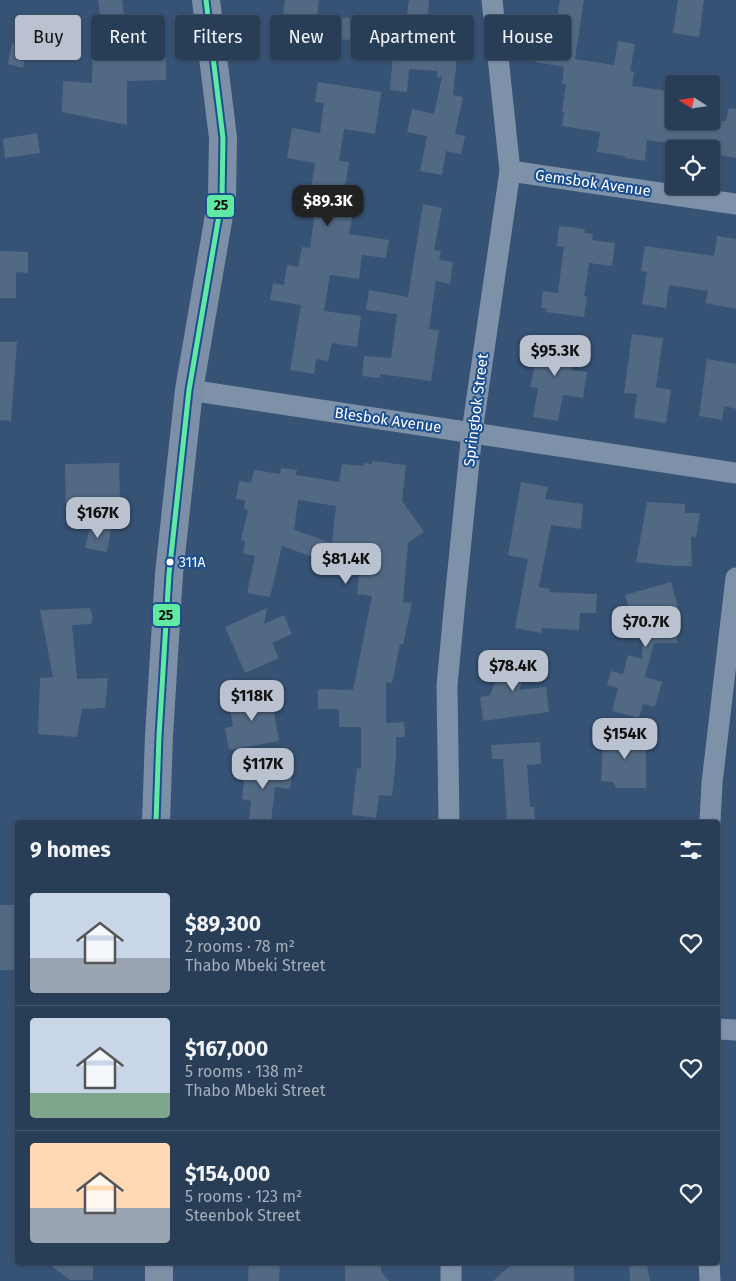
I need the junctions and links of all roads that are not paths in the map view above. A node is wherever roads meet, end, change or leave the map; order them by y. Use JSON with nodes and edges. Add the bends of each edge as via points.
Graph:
{"nodes":[{"id":1,"x":206,"y":0,"type":"edge"},
{"id":2,"x":492,"y":0,"type":"edge"},
{"id":3,"x":510,"y":171,"type":"junction"},
{"id":4,"x":736,"y":204,"type":"edge"},
{"id":5,"x":189,"y":390,"type":"junction"},
{"id":6,"x":472,"y":432,"type":"junction"},
{"id":7,"x":736,"y":473,"type":"edge"},
{"id":8,"x":736,"y":578,"type":"edge"},
{"id":9,"x":727,"y":738,"type":"edge"},
{"id":10,"x":156,"y":820,"type":"edge"},
{"id":11,"x":449,"y":820,"type":"edge"},
{"id":12,"x":710,"y":820,"type":"edge"},
{"id":13,"x":720,"y":1029,"type":"edge"},
{"id":14,"x":736,"y":1030,"type":"edge"},
{"id":15,"x":159,"y":1265,"type":"edge"},
{"id":16,"x":451,"y":1265,"type":"edge"},
{"id":17,"x":710,"y":1265,"type":"edge"},
{"id":18,"x":160,"y":1281,"type":"edge"},
{"id":19,"x":450,"y":1281,"type":"edge"},
{"id":20,"x":710,"y":1281,"type":"edge"}],
"edges":[{"from":1,"to":5,"type":"main road","via":[[223,138],[222,198]]},
{"from":2,"to":3,"type":"street","name":"Springbok Street"},
{"from":3,"to":4,"type":"street","name":"Gemsbok Avenue"},
{"from":3,"to":6,"type":"street","name":"Springbok Street"},
{"from":5,"to":6,"type":"street","name":"Blesbok Avenue"},
{"from":5,"to":10,"type":"main road","via":[[169,574]]},
{"from":6,"to":7,"type":"street","name":"Blesbok Avenue"},
{"from":6,"to":11,"type":"street","name":"Springbok Street","via":[[447,685]]},
{"from":8,"to":9,"type":"street"},
{"from":9,"to":12,"type":"street"},
{"from":13,"to":14,"type":"street"},
{"from":15,"to":18,"type":"main road"},
{"from":16,"to":19,"type":"street"},
{"from":17,"to":20,"type":"street"}]}
